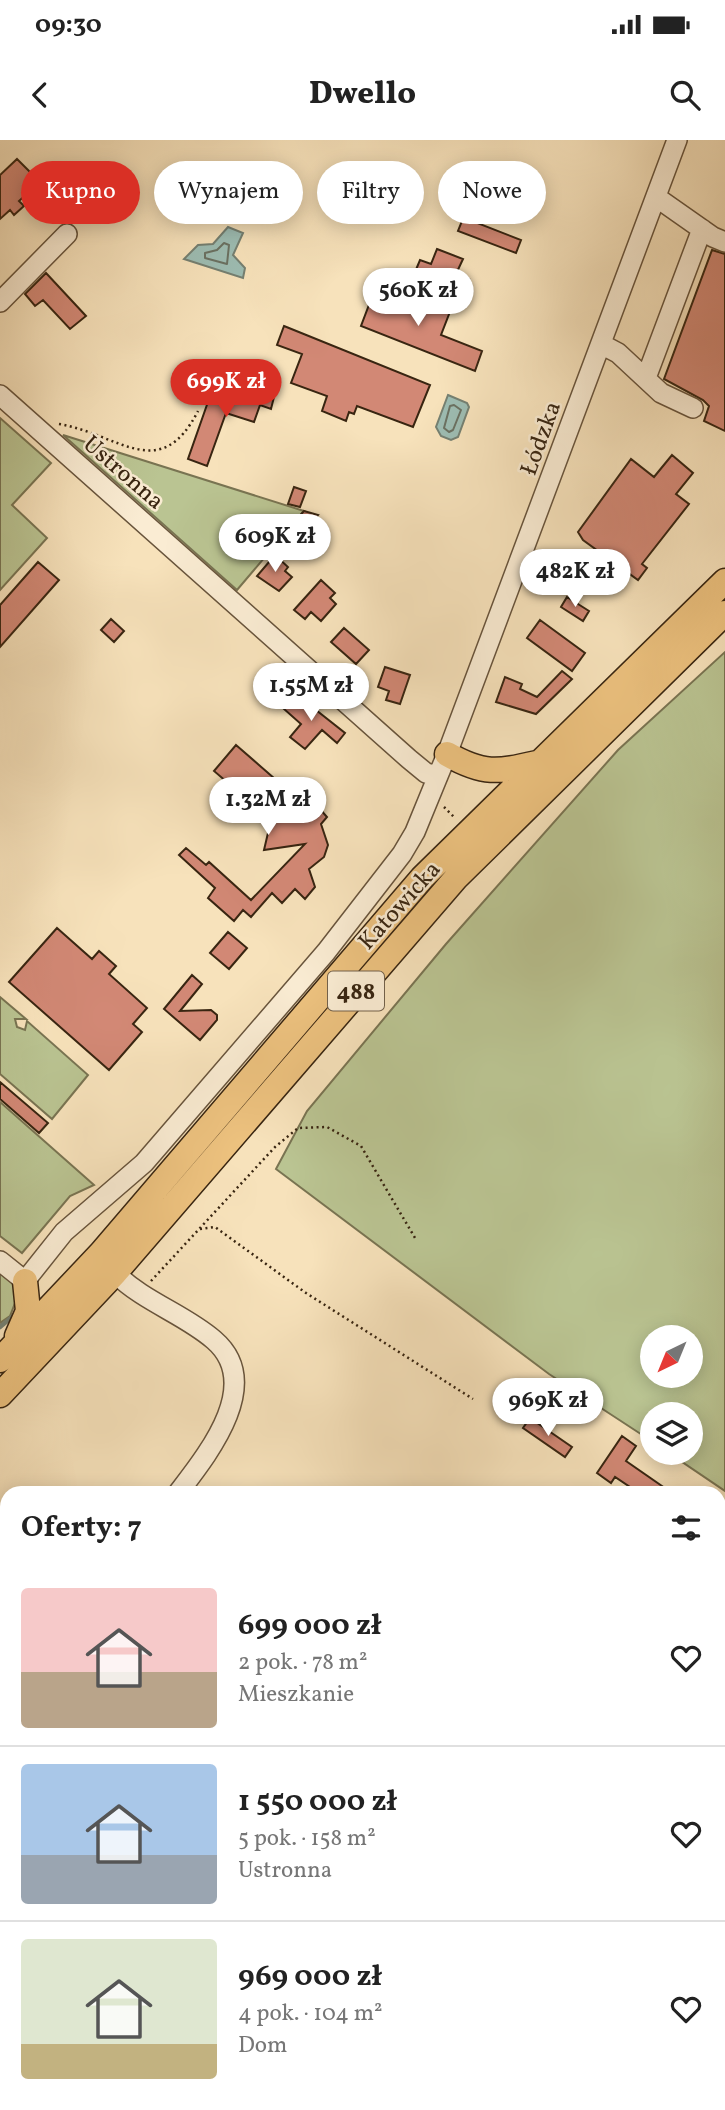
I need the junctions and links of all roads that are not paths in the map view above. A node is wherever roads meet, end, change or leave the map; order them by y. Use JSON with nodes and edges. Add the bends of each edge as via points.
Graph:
{"nodes":[{"id":1,"x":677,"y":140,"type":"edge"},
{"id":2,"x":656,"y":197,"type":"junction"},
{"id":3,"x":702,"y":229,"type":"junction"},
{"id":4,"x":67,"y":234,"type":"dead end"},
{"id":5,"x":725,"y":242,"type":"edge"},
{"id":6,"x":0,"y":302,"type":"edge"},
{"id":7,"x":601,"y":344,"type":"junction"},
{"id":8,"x":646,"y":378,"type":"junction"},
{"id":9,"x":0,"y":395,"type":"edge"},
{"id":10,"x":693,"y":408,"type":"dead end"},
{"id":11,"x":725,"y":580,"type":"edge"},
{"id":12,"x":725,"y":614,"type":"edge"},
{"id":13,"x":538,"y":762,"type":"junction"},
{"id":14,"x":442,"y":765,"type":"junction"},
{"id":15,"x":0,"y":1261,"type":"edge"},
{"id":16,"x":115,"y":1273,"type":"junction"},
{"id":17,"x":25,"y":1280,"type":"junction"},
{"id":18,"x":52,"y":1325,"type":"junction"},
{"id":19,"x":5,"y":1355,"type":"edge"},
{"id":20,"x":0,"y":1395,"type":"edge"},
{"id":21,"x":183,"y":1486,"type":"edge"}],
"edges":[{"from":1,"to":2,"type":"street","name":"Łódzka"},
{"from":2,"to":3,"type":"street"},
{"from":2,"to":7,"type":"street","name":"Łódzka"},
{"from":3,"to":5,"type":"street"},
{"from":3,"to":8,"type":"street"},
{"from":4,"to":6,"type":"street"},
{"from":7,"to":8,"type":"street"},
{"from":7,"to":14,"type":"street","name":"Łódzka"},
{"from":8,"to":10,"type":"street","via":[[662,393]]},
{"from":9,"to":14,"type":"street","name":"Ustronna","via":[[409,759],[426,773]]},
{"from":11,"to":13,"type":"main road","name":"Katowicka","number":"488"},
{"from":12,"to":16,"type":"main road","name":"Katowicka","number":"488","via":[[456,878]]},
{"from":13,"to":14,"type":"main road","via":[[488,771]]},
{"from":13,"to":18,"type":"main road","name":"Katowicka","number":"488","via":[[422,878]]},
{"from":14,"to":17,"type":"street","name":"Łódzka","via":[[402,854],[326,952],[144,1163],[64,1232]]},
{"from":15,"to":17,"type":"street"},
{"from":16,"to":18,"type":"main road","name":"Katowicka","number":"488"},
{"from":16,"to":21,"type":"street","via":[[139,1294],[214,1340],[227,1356],[233,1379],[232,1403],[223,1428]]},
{"from":17,"to":19,"type":"main road","via":[[28,1311]]},
{"from":18,"to":19,"type":"main road","number":"488"},
{"from":18,"to":20,"type":"main road","number":"488"}]}
